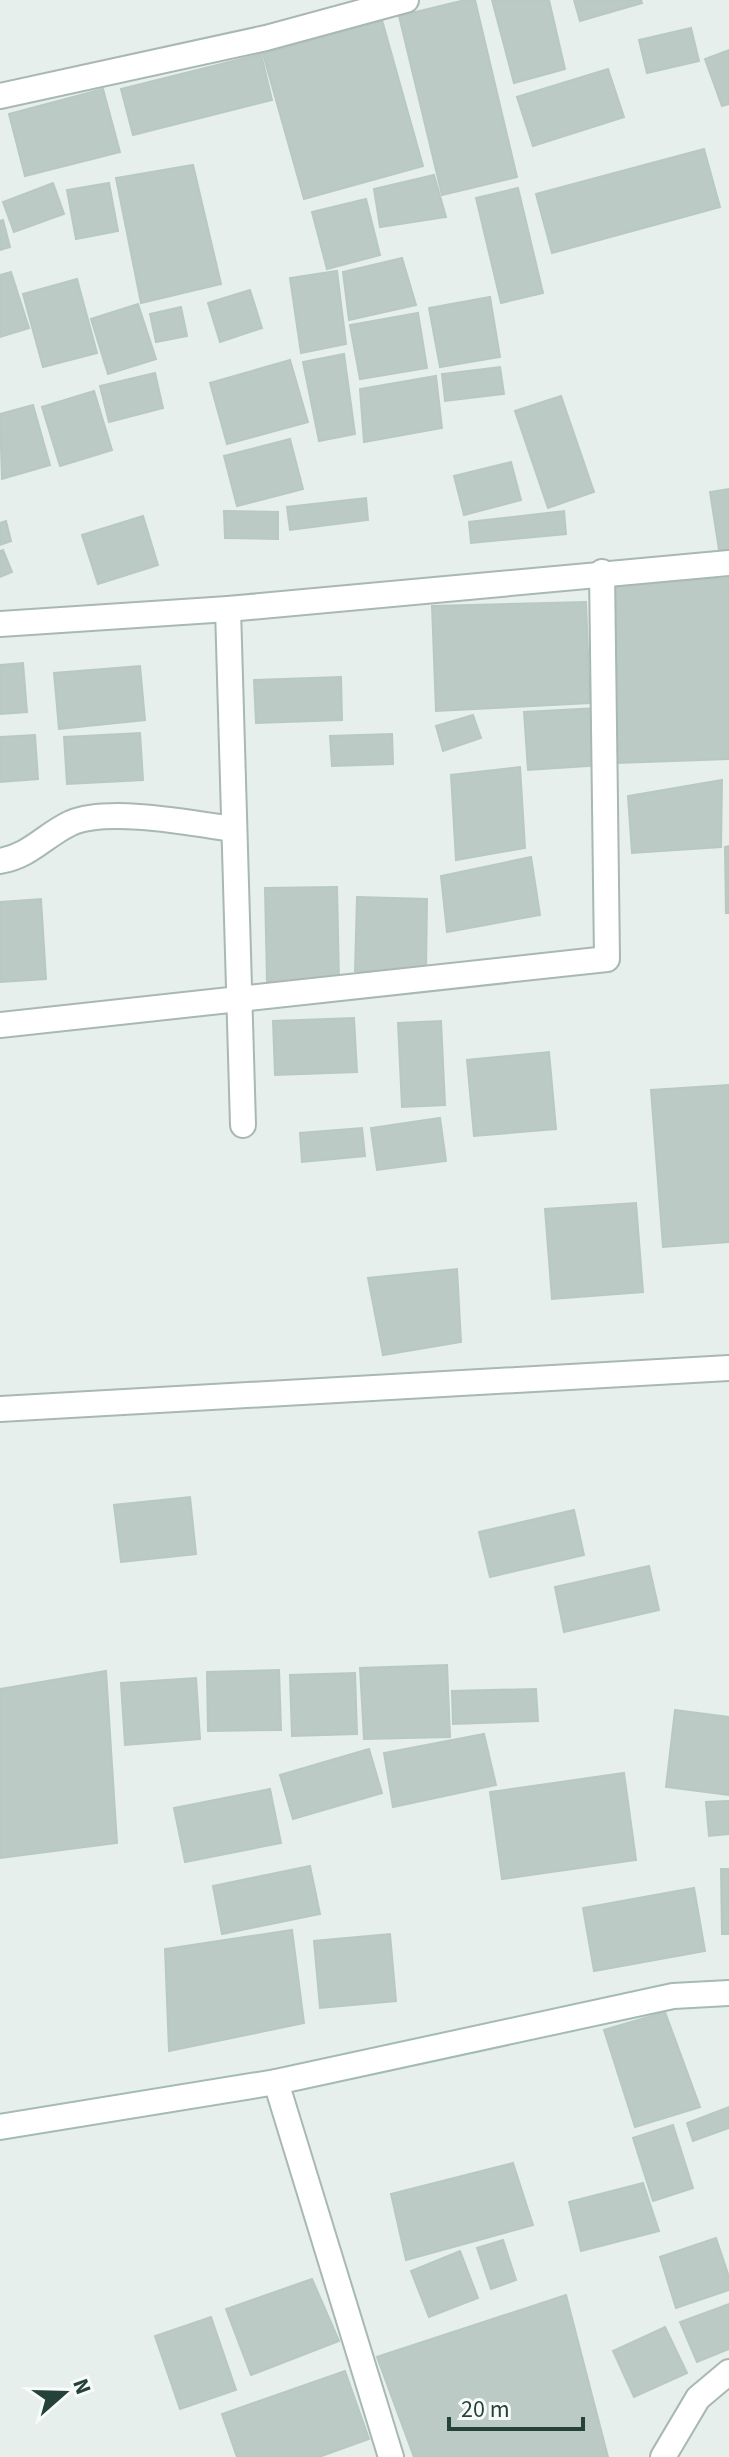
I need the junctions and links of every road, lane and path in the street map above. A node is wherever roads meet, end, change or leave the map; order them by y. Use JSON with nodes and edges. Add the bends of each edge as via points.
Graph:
{"nodes":[{"id":1,"x":406,"y":0,"type":"edge"},
{"id":2,"x":0,"y":96,"type":"edge"},
{"id":3,"x":729,"y":563,"type":"edge"},
{"id":4,"x":602,"y":572,"type":"junction"},
{"id":5,"x":228,"y":609,"type":"junction"},
{"id":6,"x":0,"y":624,"type":"edge"},
{"id":7,"x":232,"y":829,"type":"junction"},
{"id":8,"x":0,"y":861,"type":"edge"},
{"id":9,"x":239,"y":1002,"type":"junction"},
{"id":10,"x":0,"y":1025,"type":"edge"},
{"id":11,"x":243,"y":1125,"type":"dead end"},
{"id":12,"x":729,"y":1368,"type":"edge"},
{"id":13,"x":0,"y":1409,"type":"edge"},
{"id":14,"x":729,"y":1993,"type":"edge"},
{"id":15,"x":276,"y":2082,"type":"junction"},
{"id":16,"x":0,"y":2127,"type":"edge"},
{"id":17,"x":729,"y":2372,"type":"edge"},
{"id":18,"x":391,"y":2457,"type":"edge"},
{"id":19,"x":663,"y":2457,"type":"edge"}],
"edges":[{"from":1,"to":2,"type":"street","via":[[266,38]]},
{"from":3,"to":4,"type":"street"},
{"from":4,"to":5,"type":"street"},
{"from":4,"to":9,"type":"street","via":[[607,959]]},
{"from":5,"to":6,"type":"street"},
{"from":5,"to":7,"type":"street"},
{"from":7,"to":8,"type":"street","via":[[133,815],[72,823],[20,857]]},
{"from":7,"to":9,"type":"street"},
{"from":9,"to":10,"type":"street"},
{"from":9,"to":11,"type":"street"},
{"from":12,"to":13,"type":"street"},
{"from":14,"to":15,"type":"street","via":[[673,1996]]},
{"from":15,"to":16,"type":"street"},
{"from":15,"to":18,"type":"street"},
{"from":17,"to":19,"type":"street","via":[[698,2398]]}]}
